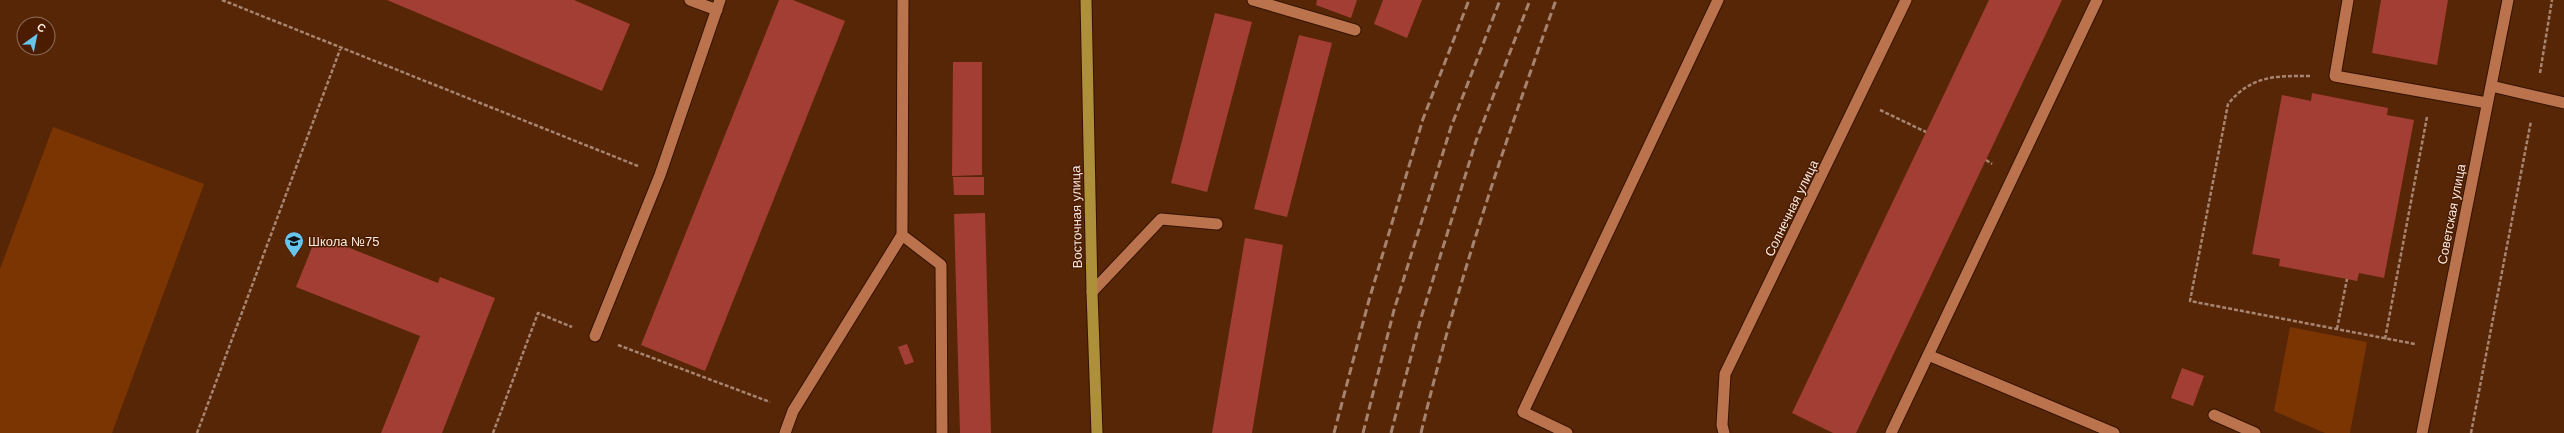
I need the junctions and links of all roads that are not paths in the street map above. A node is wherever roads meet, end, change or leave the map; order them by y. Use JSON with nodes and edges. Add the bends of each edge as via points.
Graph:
{"nodes":[{"id":1,"x":690,"y":0,"type":"edge"},
{"id":2,"x":903,"y":0,"type":"edge"},
{"id":3,"x":1086,"y":0,"type":"edge"},
{"id":4,"x":1253,"y":0,"type":"edge"},
{"id":5,"x":1718,"y":0,"type":"edge"},
{"id":6,"x":1906,"y":0,"type":"edge"},
{"id":7,"x":2097,"y":0,"type":"edge"},
{"id":8,"x":2348,"y":0,"type":"edge"},
{"id":9,"x":2508,"y":0,"type":"edge"},
{"id":10,"x":718,"y":5,"type":"edge"},
{"id":11,"x":1355,"y":30,"type":"dead end"},
{"id":12,"x":2491,"y":86,"type":"junction"},
{"id":13,"x":2487,"y":103,"type":"junction"},
{"id":14,"x":2564,"y":103,"type":"edge"},
{"id":15,"x":1217,"y":224,"type":"dead end"},
{"id":16,"x":902,"y":235,"type":"junction"},
{"id":17,"x":1092,"y":292,"type":"junction"},
{"id":18,"x":595,"y":336,"type":"road end"},
{"id":19,"x":1928,"y":355,"type":"junction"},
{"id":20,"x":2214,"y":416,"type":"dead end"},
{"id":21,"x":785,"y":433,"type":"edge"},
{"id":22,"x":942,"y":433,"type":"edge"},
{"id":23,"x":1097,"y":433,"type":"edge"},
{"id":24,"x":1568,"y":433,"type":"edge"},
{"id":25,"x":1724,"y":433,"type":"edge"},
{"id":26,"x":1891,"y":433,"type":"edge"},
{"id":27,"x":2114,"y":433,"type":"edge"},
{"id":28,"x":2255,"y":433,"type":"edge"},
{"id":29,"x":2422,"y":433,"type":"edge"}],
"edges":[{"from":1,"to":10,"type":"street"},
{"from":2,"to":16,"type":"street"},
{"from":3,"to":17,"type":"main road","name":"Восточная улица"},
{"from":4,"to":11,"type":"street"},
{"from":5,"to":24,"type":"street","via":[[1523,412]]},
{"from":6,"to":25,"type":"street","name":"Солнечная улица","via":[[1725,374],[1722,425]]},
{"from":7,"to":19,"type":"street"},
{"from":8,"to":13,"type":"street","via":[[2335,76]]},
{"from":9,"to":12,"type":"street","name":"Советская улица"},
{"from":10,"to":18,"type":"street","via":[[660,175]]},
{"from":12,"to":13,"type":"street","name":"Советская улица"},
{"from":12,"to":14,"type":"street"},
{"from":13,"to":29,"type":"street","name":"Советская улица"},
{"from":15,"to":17,"type":"street","via":[[1161,219]]},
{"from":16,"to":21,"type":"street","via":[[793,410]]},
{"from":16,"to":22,"type":"street","via":[[941,265]]},
{"from":17,"to":23,"type":"main road","name":"Восточная улица"},
{"from":19,"to":26,"type":"street"},
{"from":19,"to":27,"type":"street"},
{"from":20,"to":28,"type":"street"}]}
